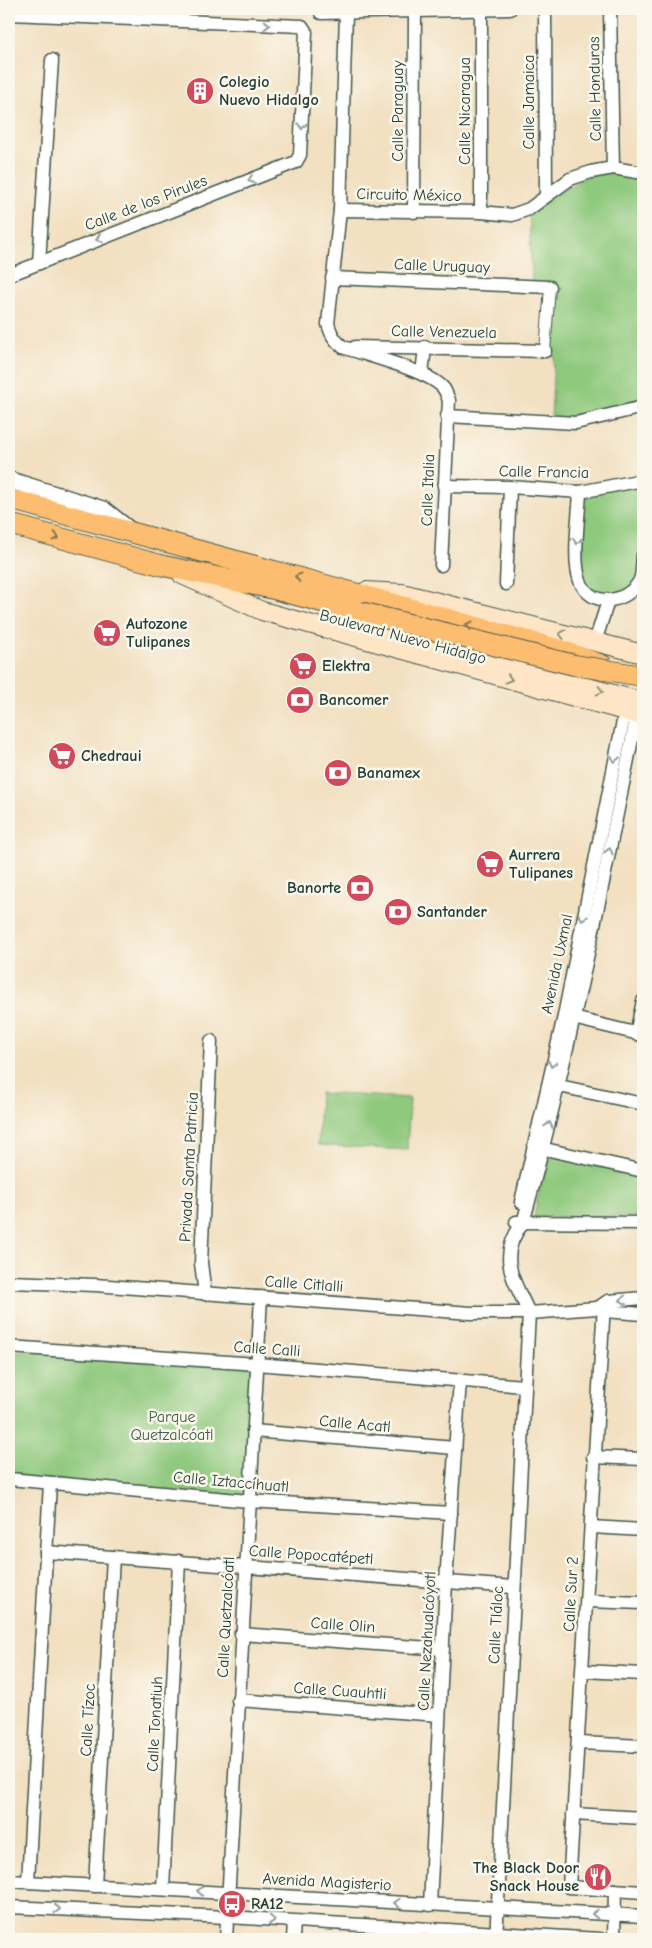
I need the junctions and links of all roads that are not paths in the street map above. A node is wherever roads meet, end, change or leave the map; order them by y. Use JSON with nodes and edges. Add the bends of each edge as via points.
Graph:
{"nodes":[{"id":1,"x":510,"y":9,"type":"edge"},
{"id":2,"x":544,"y":9,"type":"edge"},
{"id":3,"x":610,"y":9,"type":"edge"},
{"id":4,"x":481,"y":10,"type":"edge"},
{"id":5,"x":415,"y":11,"type":"junction"},
{"id":6,"x":321,"y":13,"type":"dead end"},
{"id":7,"x":346,"y":13,"type":"junction"},
{"id":8,"x":9,"y":14,"type":"edge"},
{"id":9,"x":52,"y":60,"type":"dead end"},
{"id":10,"x":613,"y":168,"type":"junction"},
{"id":11,"x":643,"y":173,"type":"edge"},
{"id":12,"x":546,"y":195,"type":"junction"},
{"id":13,"x":340,"y":210,"type":"junction"},
{"id":14,"x":414,"y":212,"type":"junction"},
{"id":15,"x":481,"y":212,"type":"junction"},
{"id":16,"x":39,"y":263,"type":"junction"},
{"id":17,"x":9,"y":275,"type":"edge"},
{"id":18,"x":332,"y":278,"type":"junction"},
{"id":19,"x":550,"y":287,"type":"joint"},
{"id":20,"x":343,"y":347,"type":"junction"},
{"id":21,"x":425,"y":348,"type":"junction"},
{"id":22,"x":545,"y":351,"type":"joint"},
{"id":23,"x":422,"y":374,"type":"junction"},
{"id":24,"x":643,"y":407,"type":"edge"},
{"id":25,"x":447,"y":416,"type":"junction"},
{"id":26,"x":9,"y":480,"type":"edge"},
{"id":27,"x":643,"y":480,"type":"edge"},
{"id":28,"x":444,"y":486,"type":"junction"},
{"id":29,"x":510,"y":487,"type":"junction"},
{"id":30,"x":9,"y":489,"type":"edge"},
{"id":31,"x":580,"y":492,"type":"junction"},
{"id":32,"x":9,"y":499,"type":"edge"},
{"id":33,"x":9,"y":524,"type":"edge"},
{"id":34,"x":134,"y":533,"type":"junction"},
{"id":35,"x":643,"y":555,"type":"edge"},
{"id":36,"x":441,"y":565,"type":"dead end"},
{"id":37,"x":164,"y":566,"type":"junction"},
{"id":38,"x":506,"y":584,"type":"dead end"},
{"id":39,"x":345,"y":590,"type":"junction"},
{"id":40,"x":608,"y":601,"type":"junction"},
{"id":41,"x":595,"y":642,"type":"junction"},
{"id":42,"x":643,"y":654,"type":"edge"},
{"id":43,"x":640,"y":678,"type":"edge"},
{"id":44,"x":637,"y":711,"type":"edge"},
{"id":45,"x":643,"y":1001,"type":"edge"},
{"id":46,"x":569,"y":1017,"type":"junction"},
{"id":47,"x":640,"y":1035,"type":"edge"},
{"id":48,"x":212,"y":1041,"type":"dead end"},
{"id":49,"x":553,"y":1084,"type":"junction"},
{"id":50,"x":643,"y":1104,"type":"edge"},
{"id":51,"x":538,"y":1147,"type":"junction"},
{"id":52,"x":643,"y":1172,"type":"edge"},
{"id":53,"x":643,"y":1223,"type":"edge"},
{"id":54,"x":519,"y":1225,"type":"junction"},
{"id":55,"x":9,"y":1282,"type":"edge"},
{"id":56,"x":205,"y":1294,"type":"junction"},
{"id":57,"x":261,"y":1297,"type":"junction"},
{"id":58,"x":643,"y":1298,"type":"edge"},
{"id":59,"x":602,"y":1308,"type":"junction"},
{"id":60,"x":529,"y":1313,"type":"junction"},
{"id":61,"x":643,"y":1314,"type":"edge"},
{"id":62,"x":9,"y":1347,"type":"edge"},
{"id":63,"x":257,"y":1364,"type":"junction"},
{"id":64,"x":460,"y":1380,"type":"junction"},
{"id":65,"x":524,"y":1386,"type":"junction"},
{"id":66,"x":253,"y":1431,"type":"junction"},
{"id":67,"x":455,"y":1448,"type":"junction"},
{"id":68,"x":593,"y":1457,"type":"junction"},
{"id":69,"x":643,"y":1459,"type":"edge"},
{"id":70,"x":9,"y":1479,"type":"edge"},
{"id":71,"x":50,"y":1483,"type":"junction"},
{"id":72,"x":249,"y":1501,"type":"junction"},
{"id":73,"x":451,"y":1513,"type":"junction"},
{"id":74,"x":591,"y":1527,"type":"junction"},
{"id":75,"x":643,"y":1530,"type":"edge"},
{"id":76,"x":46,"y":1552,"type":"junction"},
{"id":77,"x":113,"y":1557,"type":"junction"},
{"id":78,"x":179,"y":1561,"type":"junction"},
{"id":79,"x":245,"y":1566,"type":"junction"},
{"id":80,"x":446,"y":1582,"type":"junction"},
{"id":81,"x":514,"y":1587,"type":"junction"},
{"id":82,"x":587,"y":1600,"type":"junction"},
{"id":83,"x":643,"y":1603,"type":"edge"},
{"id":84,"x":242,"y":1634,"type":"junction"},
{"id":85,"x":443,"y":1649,"type":"junction"},
{"id":86,"x":583,"y":1671,"type":"junction"},
{"id":87,"x":643,"y":1674,"type":"edge"},
{"id":88,"x":238,"y":1700,"type":"junction"},
{"id":89,"x":439,"y":1715,"type":"junction"},
{"id":90,"x":579,"y":1743,"type":"junction"},
{"id":91,"x":643,"y":1746,"type":"edge"},
{"id":92,"x":573,"y":1814,"type":"junction"},
{"id":93,"x":643,"y":1818,"type":"edge"},
{"id":94,"x":9,"y":1881,"type":"edge"},
{"id":95,"x":28,"y":1882,"type":"junction"},
{"id":96,"x":95,"y":1886,"type":"junction"},
{"id":97,"x":163,"y":1889,"type":"junction"},
{"id":98,"x":616,"y":1890,"type":"junction"},
{"id":99,"x":643,"y":1892,"type":"edge"},
{"id":100,"x":228,"y":1893,"type":"junction"},
{"id":101,"x":430,"y":1905,"type":"junction"},
{"id":102,"x":9,"y":1907,"type":"edge"},
{"id":103,"x":498,"y":1908,"type":"junction"},
{"id":104,"x":615,"y":1915,"type":"junction"},
{"id":105,"x":643,"y":1916,"type":"edge"},
{"id":106,"x":227,"y":1917,"type":"junction"},
{"id":107,"x":294,"y":1922,"type":"junction"},
{"id":108,"x":429,"y":1934,"type":"edge"},
{"id":109,"x":496,"y":1936,"type":"edge"},
{"id":110,"x":226,"y":1939,"type":"edge"},
{"id":111,"x":293,"y":1939,"type":"edge"},
{"id":112,"x":600,"y":1939,"type":"edge"},
{"id":113,"x":614,"y":1939,"type":"edge"}],
"edges":[{"from":1,"to":4,"type":"street"},
{"from":2,"to":12,"type":"street","name":"Calle Jamaica"},
{"from":3,"to":10,"type":"street","name":"Calle Honduras"},
{"from":4,"to":5,"type":"street"},
{"from":4,"to":15,"type":"street","name":"Calle Nicaragua"},
{"from":5,"to":7,"type":"street"},
{"from":5,"to":14,"type":"street","name":"Calle Paraguay"},
{"from":6,"to":7,"type":"street"},
{"from":7,"to":13,"type":"street"},
{"from":8,"to":16,"type":"street","name":"Calle de los Pirules","one_way":true,"via":[[302,26],[306,32],[300,155],[296,162]]},
{"from":9,"to":16,"type":"street"},
{"from":10,"to":11,"type":"street","name":"Circuito México"},
{"from":10,"to":12,"type":"street","name":"Circuito México","via":[[570,179]]},
{"from":12,"to":15,"type":"street","name":"Circuito México","via":[[529,209],[512,214]]},
{"from":13,"to":14,"type":"street","name":"Circuito México"},
{"from":13,"to":18,"type":"street","name":"Circuito México"},
{"from":14,"to":15,"type":"street","name":"Circuito México"},
{"from":16,"to":17,"type":"street","name":"Calle de los Pirules"},
{"from":18,"to":19,"type":"street","name":"Calle Uruguay"},
{"from":18,"to":20,"type":"street","name":"Circuito México","via":[[328,324],[336,342]]},
{"from":19,"to":22,"type":"street"},
{"from":20,"to":21,"type":"street","name":"Calle Venezuela"},
{"from":20,"to":23,"type":"street"},
{"from":21,"to":22,"type":"street","name":"Calle Venezuela"},
{"from":21,"to":23,"type":"street"},
{"from":23,"to":25,"type":"street","via":[[444,389],[449,400]]},
{"from":24,"to":25,"type":"street","via":[[576,423]]},
{"from":25,"to":28,"type":"street","name":"Calle Italia"},
{"from":26,"to":34,"type":"street","via":[[104,510]]},
{"from":27,"to":31,"type":"street","name":"Calle Francia"},
{"from":28,"to":29,"type":"street","name":"Calle Francia"},
{"from":28,"to":36,"type":"street","name":"Calle Italia"},
{"from":29,"to":31,"type":"street","name":"Calle Francia"},
{"from":29,"to":38,"type":"street"},
{"from":30,"to":34,"type":"main road","via":[[98,515]]},
{"from":31,"to":40,"type":"street","one_way":true,"via":[[576,567],[581,583],[592,595]]},
{"from":32,"to":34,"type":"main road","name":"Boulevard Nuevo Hidalgo"},
{"from":33,"to":37,"type":"main road","name":"Boulevard Nuevo Hidalgo","one_way":true},
{"from":39,"to":34,"type":"main road","name":"Boulevard Nuevo Hidalgo","one_way":true},
{"from":35,"to":40,"type":"street","via":[[640,580],[630,593]]},
{"from":37,"to":43,"type":"main road","name":"Boulevard Nuevo Hidalgo","bridge":true,"via":[[274,589],[568,664]]},
{"from":37,"to":44,"type":"main road","one_way":true,"via":[[262,611]]},
{"from":41,"to":39,"type":"main road","name":"Boulevard Nuevo Hidalgo","one_way":true,"via":[[402,593]]},
{"from":43,"to":39,"type":"main road","name":"Boulevard Nuevo Hidalgo","one_way":true,"via":[[574,654]]},
{"from":40,"to":41,"type":"street"},
{"from":41,"to":42,"type":"main road","name":"Boulevard Nuevo Hidalgo"},
{"from":44,"to":46,"type":"street","name":"Avenida Uxmal"},
{"from":45,"to":47,"type":"street"},
{"from":46,"to":47,"type":"street"},
{"from":46,"to":49,"type":"street","name":"Avenida Uxmal"},
{"from":48,"to":56,"type":"street","name":"Privada Santa Patricia","via":[[201,1263]]},
{"from":49,"to":50,"type":"street"},
{"from":49,"to":51,"type":"street","name":"Avenida Uxmal"},
{"from":51,"to":52,"type":"street"},
{"from":51,"to":54,"type":"street","name":"Avenida Uxmal"},
{"from":53,"to":54,"type":"street"},
{"from":54,"to":60,"type":"street","name":"Avenida Uxmal","via":[[509,1249],[508,1268]]},
{"from":55,"to":56,"type":"street","name":"Calle Citlalli"},
{"from":56,"to":57,"type":"street","name":"Calle Citlalli"},
{"from":57,"to":60,"type":"street","name":"Calle Citlalli","via":[[471,1313]]},
{"from":57,"to":63,"type":"street","name":"Calle Quetzalcóatl"},
{"from":58,"to":59,"type":"street","one_way":true,"via":[[608,1301]]},
{"from":59,"to":60,"type":"street","name":"Calle Citlalli"},
{"from":59,"to":61,"type":"street"},
{"from":59,"to":68,"type":"street","name":"Calle Sur 2"},
{"from":60,"to":65,"type":"street","name":"Calle Tláloc"},
{"from":62,"to":63,"type":"street","name":"Calle Calli"},
{"from":63,"to":64,"type":"street","name":"Calle Calli"},
{"from":63,"to":66,"type":"street","name":"Calle Quetzalcóatl"},
{"from":64,"to":65,"type":"street","name":"Calle Calli"},
{"from":64,"to":67,"type":"street","name":"Calle Nezahualcóyotl"},
{"from":65,"to":81,"type":"street","name":"Calle Tláloc"},
{"from":66,"to":67,"type":"street","name":"Calle Acatl"},
{"from":66,"to":72,"type":"street","name":"Calle Quetzalcóatl"},
{"from":67,"to":73,"type":"street","name":"Calle Nezahualcóyotl"},
{"from":68,"to":69,"type":"street"},
{"from":68,"to":74,"type":"street","name":"Calle Sur 2"},
{"from":70,"to":71,"type":"street","name":"Calle Iztaccíhuatl"},
{"from":71,"to":72,"type":"street","name":"Calle Iztaccíhuatl"},
{"from":71,"to":76,"type":"street"},
{"from":72,"to":73,"type":"street","name":"Calle Iztaccíhuatl"},
{"from":72,"to":79,"type":"street","name":"Calle Quetzalcóatl"},
{"from":73,"to":80,"type":"street","name":"Calle Nezahualcóyotl"},
{"from":74,"to":75,"type":"street"},
{"from":74,"to":82,"type":"street","name":"Calle Sur 2"},
{"from":76,"to":77,"type":"street","name":"Calle Popocatépetl"},
{"from":76,"to":95,"type":"street"},
{"from":77,"to":78,"type":"street","name":"Calle Popocatépetl"},
{"from":77,"to":96,"type":"street","name":"Calle Tízoc"},
{"from":78,"to":79,"type":"street","name":"Calle Popocatépetl"},
{"from":78,"to":97,"type":"street","name":"Calle Tonatiuh"},
{"from":79,"to":80,"type":"street","name":"Calle Popocatépetl"},
{"from":79,"to":84,"type":"street","name":"Calle Quetzalcóatl"},
{"from":80,"to":81,"type":"street","name":"Calle Popocatépetl"},
{"from":80,"to":85,"type":"street","name":"Calle Nezahualcóyotl"},
{"from":81,"to":103,"type":"street","name":"Calle Tláloc"},
{"from":82,"to":83,"type":"street"},
{"from":82,"to":86,"type":"street","name":"Calle Sur 2"},
{"from":84,"to":85,"type":"street","name":"Calle Olin"},
{"from":84,"to":88,"type":"street","name":"Calle Quetzalcóatl"},
{"from":85,"to":89,"type":"street","name":"Calle Nezahualcóyotl"},
{"from":86,"to":87,"type":"street"},
{"from":86,"to":90,"type":"street","name":"Calle Sur 2"},
{"from":88,"to":89,"type":"street","name":"Calle Cuauhtli"},
{"from":88,"to":100,"type":"street","name":"Calle Quetzalcóatl"},
{"from":89,"to":101,"type":"street","name":"Calle Nezahualcóyotl"},
{"from":90,"to":91,"type":"street"},
{"from":90,"to":92,"type":"street","name":"Calle Sur 2"},
{"from":92,"to":93,"type":"street"},
{"from":92,"to":98,"type":"street","name":"Calle Sur 2","via":[[569,1886]]},
{"from":94,"to":95,"type":"street","name":"Avenida Magisterio"},
{"from":95,"to":96,"type":"street","name":"Avenida Magisterio"},
{"from":96,"to":97,"type":"street","name":"Avenida Magisterio"},
{"from":100,"to":97,"type":"street","name":"Avenida Magisterio","one_way":true},
{"from":98,"to":99,"type":"street"},
{"from":98,"to":104,"type":"street"},
{"from":101,"to":100,"type":"street","name":"Avenida Magisterio","one_way":true},
{"from":100,"to":106,"type":"street","name":"Calle Quetzalcóatl"},
{"from":101,"to":103,"type":"street","name":"Avenida Magisterio"},
{"from":102,"to":106,"type":"street","one_way":true},
{"from":104,"to":103,"type":"street","name":"Avenida Magisterio","one_way":true},
{"from":103,"to":109,"type":"street","name":"Calle Tláloc"},
{"from":104,"to":105,"type":"street","name":"Avenida Magisterio"},
{"from":104,"to":113,"type":"street"},
{"from":106,"to":107,"type":"street","one_way":true},
{"from":106,"to":110,"type":"street","name":"Calle Quetzalcóatl"},
{"from":107,"to":108,"type":"street"},
{"from":107,"to":111,"type":"street"},
{"from":108,"to":109,"type":"street"},
{"from":109,"to":112,"type":"street"}]}
